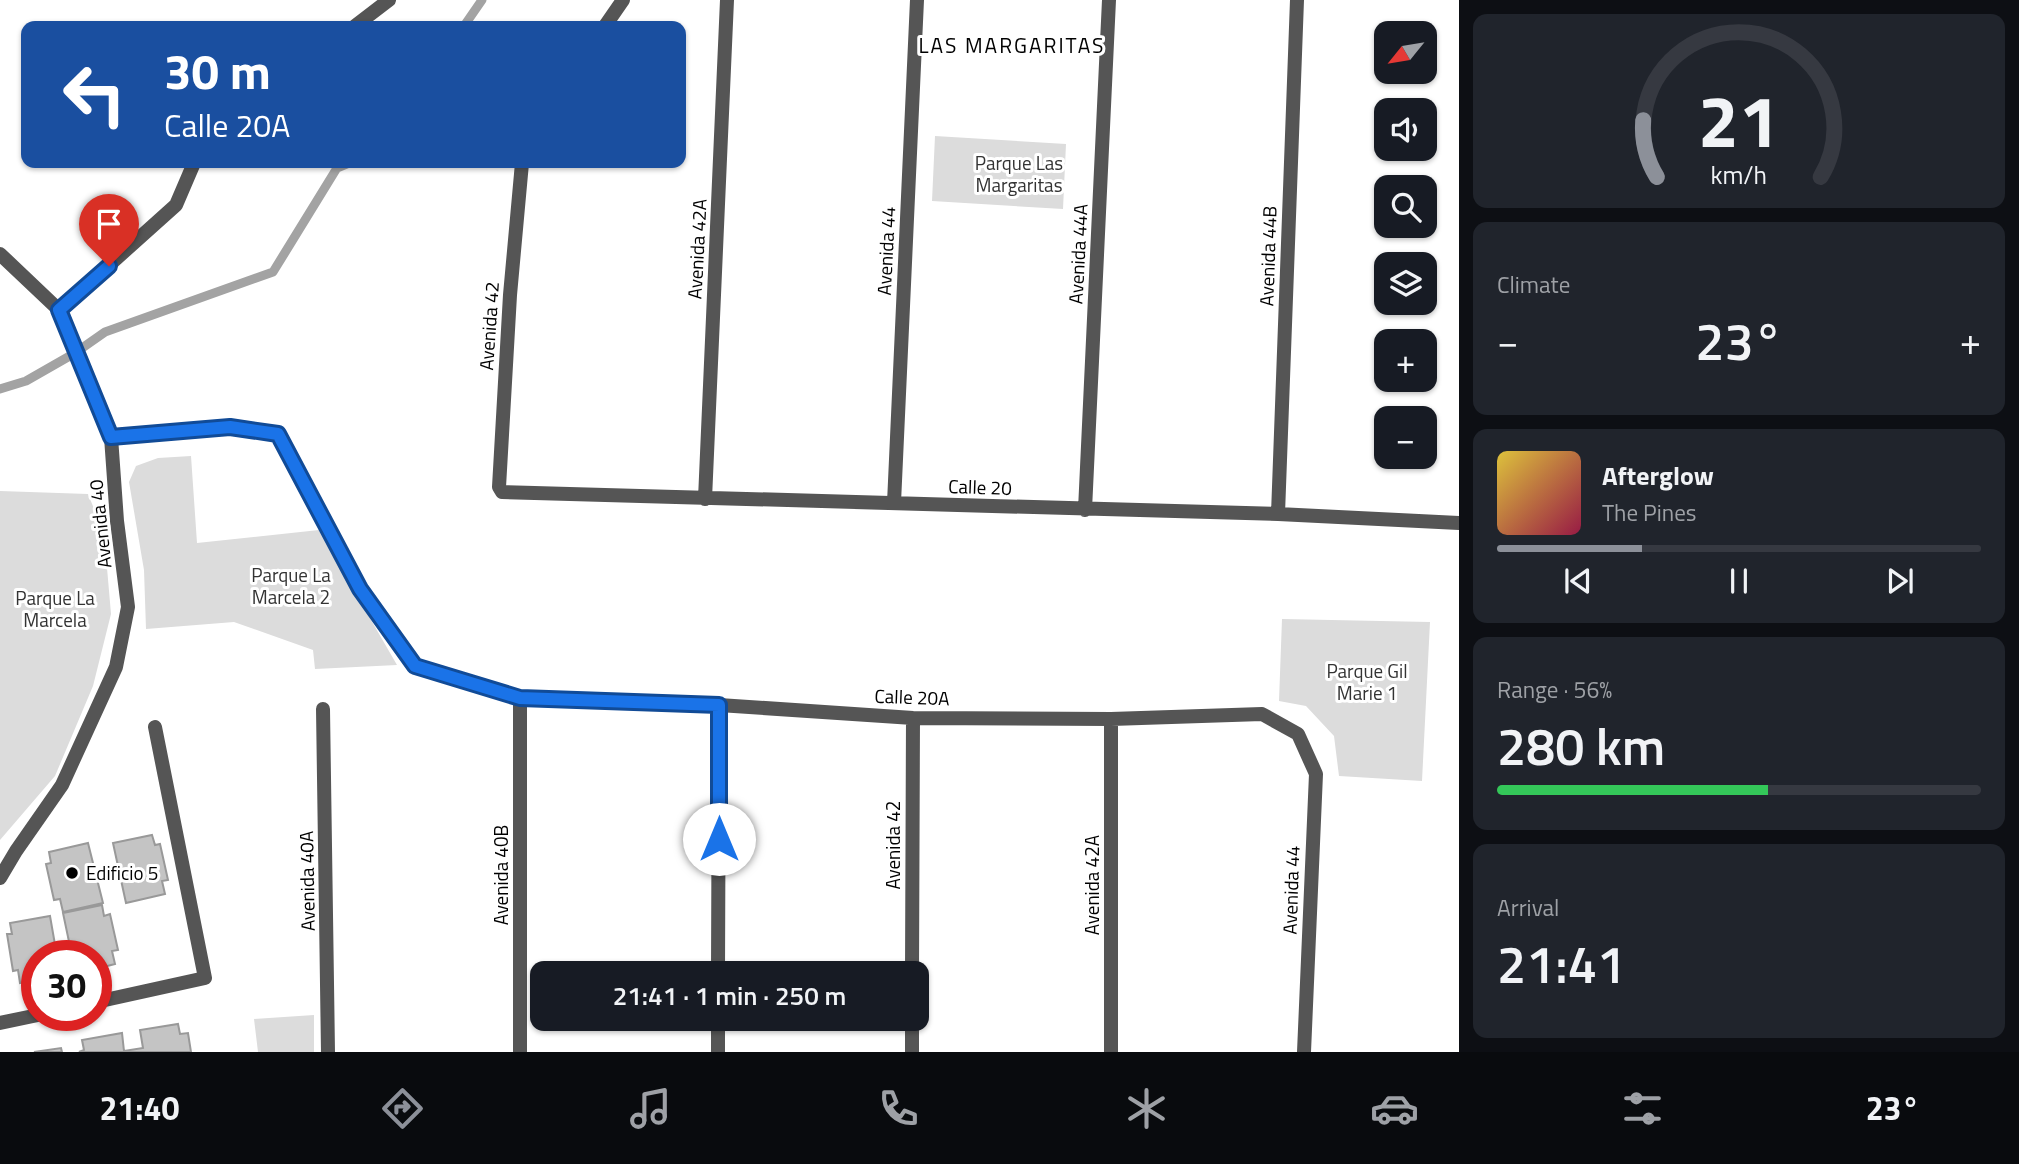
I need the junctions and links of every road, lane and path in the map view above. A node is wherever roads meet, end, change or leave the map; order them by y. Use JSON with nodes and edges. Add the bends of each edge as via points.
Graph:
{"nodes":[{"id":1,"x":389,"y":0,"type":"edge"},
{"id":2,"x":624,"y":0,"type":"edge"},
{"id":3,"x":727,"y":0,"type":"edge"},
{"id":4,"x":917,"y":0,"type":"edge"},
{"id":5,"x":1109,"y":0,"type":"edge"},
{"id":6,"x":1297,"y":0,"type":"edge"},
{"id":7,"x":362,"y":21,"type":"edge"},
{"id":8,"x":609,"y":21,"type":"edge"},
{"id":9,"x":192,"y":168,"type":"edge"},
{"id":10,"x":522,"y":168,"type":"edge"},
{"id":11,"x":0,"y":254,"type":"edge"},
{"id":12,"x":59,"y":310,"type":"junction"},
{"id":13,"x":111,"y":437,"type":"junction"},
{"id":14,"x":499,"y":491,"type":"joint"},
{"id":15,"x":705,"y":499,"type":"junction"},
{"id":16,"x":894,"y":503,"type":"junction"},
{"id":17,"x":1085,"y":510,"type":"junction"},
{"id":18,"x":1278,"y":514,"type":"junction"},
{"id":19,"x":1459,"y":523,"type":"edge"},
{"id":20,"x":520,"y":698,"type":"junction"},
{"id":21,"x":719,"y":705,"type":"junction"},
{"id":22,"x":323,"y":709,"type":"dead end"},
{"id":23,"x":913,"y":718,"type":"junction"},
{"id":24,"x":1111,"y":719,"type":"junction"},
{"id":25,"x":155,"y":727,"type":"dead end"},
{"id":26,"x":1297,"y":734,"type":"joint"},
{"id":27,"x":0,"y":878,"type":"edge"},
{"id":28,"x":718,"y":961,"type":"edge"},
{"id":29,"x":912,"y":961,"type":"edge"},
{"id":30,"x":112,"y":998,"type":"edge"},
{"id":31,"x":21,"y":1019,"type":"edge"},
{"id":32,"x":0,"y":1023,"type":"edge"},
{"id":33,"x":718,"y":1031,"type":"edge"},
{"id":34,"x":912,"y":1031,"type":"edge"},
{"id":35,"x":328,"y":1052,"type":"edge"},
{"id":36,"x":520,"y":1052,"type":"edge"},
{"id":37,"x":718,"y":1052,"type":"edge"},
{"id":38,"x":912,"y":1052,"type":"edge"},
{"id":39,"x":1111,"y":1052,"type":"edge"},
{"id":40,"x":1304,"y":1052,"type":"edge"}],
"edges":[{"from":1,"to":7,"type":"street"},
{"from":2,"to":8,"type":"street"},
{"from":3,"to":15,"type":"street","name":"Avenida 42A"},
{"from":4,"to":16,"type":"street","name":"Avenida 44"},
{"from":5,"to":17,"type":"street","name":"Avenida 44A"},
{"from":6,"to":18,"type":"street","name":"Avenida 44B"},
{"from":9,"to":12,"type":"street","via":[[176,205]]},
{"from":10,"to":14,"type":"street","name":"Avenida 42"},
{"from":11,"to":12,"type":"street","name":"Avenida 40"},
{"from":12,"to":13,"type":"street","name":"Avenida 40"},
{"from":13,"to":20,"type":"street","via":[[230,427],[278,434],[360,589],[415,666]]},
{"from":13,"to":27,"type":"street","name":"Avenida 40","via":[[128,607],[116,667],[62,785]]},
{"from":14,"to":15,"type":"street","name":"Calle 20"},
{"from":15,"to":16,"type":"street","name":"Calle 20"},
{"from":16,"to":17,"type":"street","name":"Calle 20"},
{"from":17,"to":18,"type":"street","name":"Calle 20"},
{"from":18,"to":19,"type":"street","name":"Calle 20"},
{"from":20,"to":21,"type":"street","name":"Calle 20A"},
{"from":20,"to":36,"type":"street","name":"Avenida 40B"},
{"from":21,"to":23,"type":"street","name":"Calle 20A"},
{"from":21,"to":28,"type":"street"},
{"from":22,"to":35,"type":"street","name":"Avenida 40A"},
{"from":23,"to":24,"type":"street","name":"Calle 20A"},
{"from":23,"to":29,"type":"street","name":"Avenida 42"},
{"from":24,"to":26,"type":"street","name":"Calle 20A","via":[[1262,714]]},
{"from":24,"to":39,"type":"street","name":"Avenida 42A"},
{"from":25,"to":30,"type":"street","via":[[205,978]]},
{"from":26,"to":40,"type":"street","name":"Avenida 44","via":[[1316,774]]},
{"from":31,"to":32,"type":"street"},
{"from":33,"to":37,"type":"street"},
{"from":34,"to":38,"type":"street"}]}
